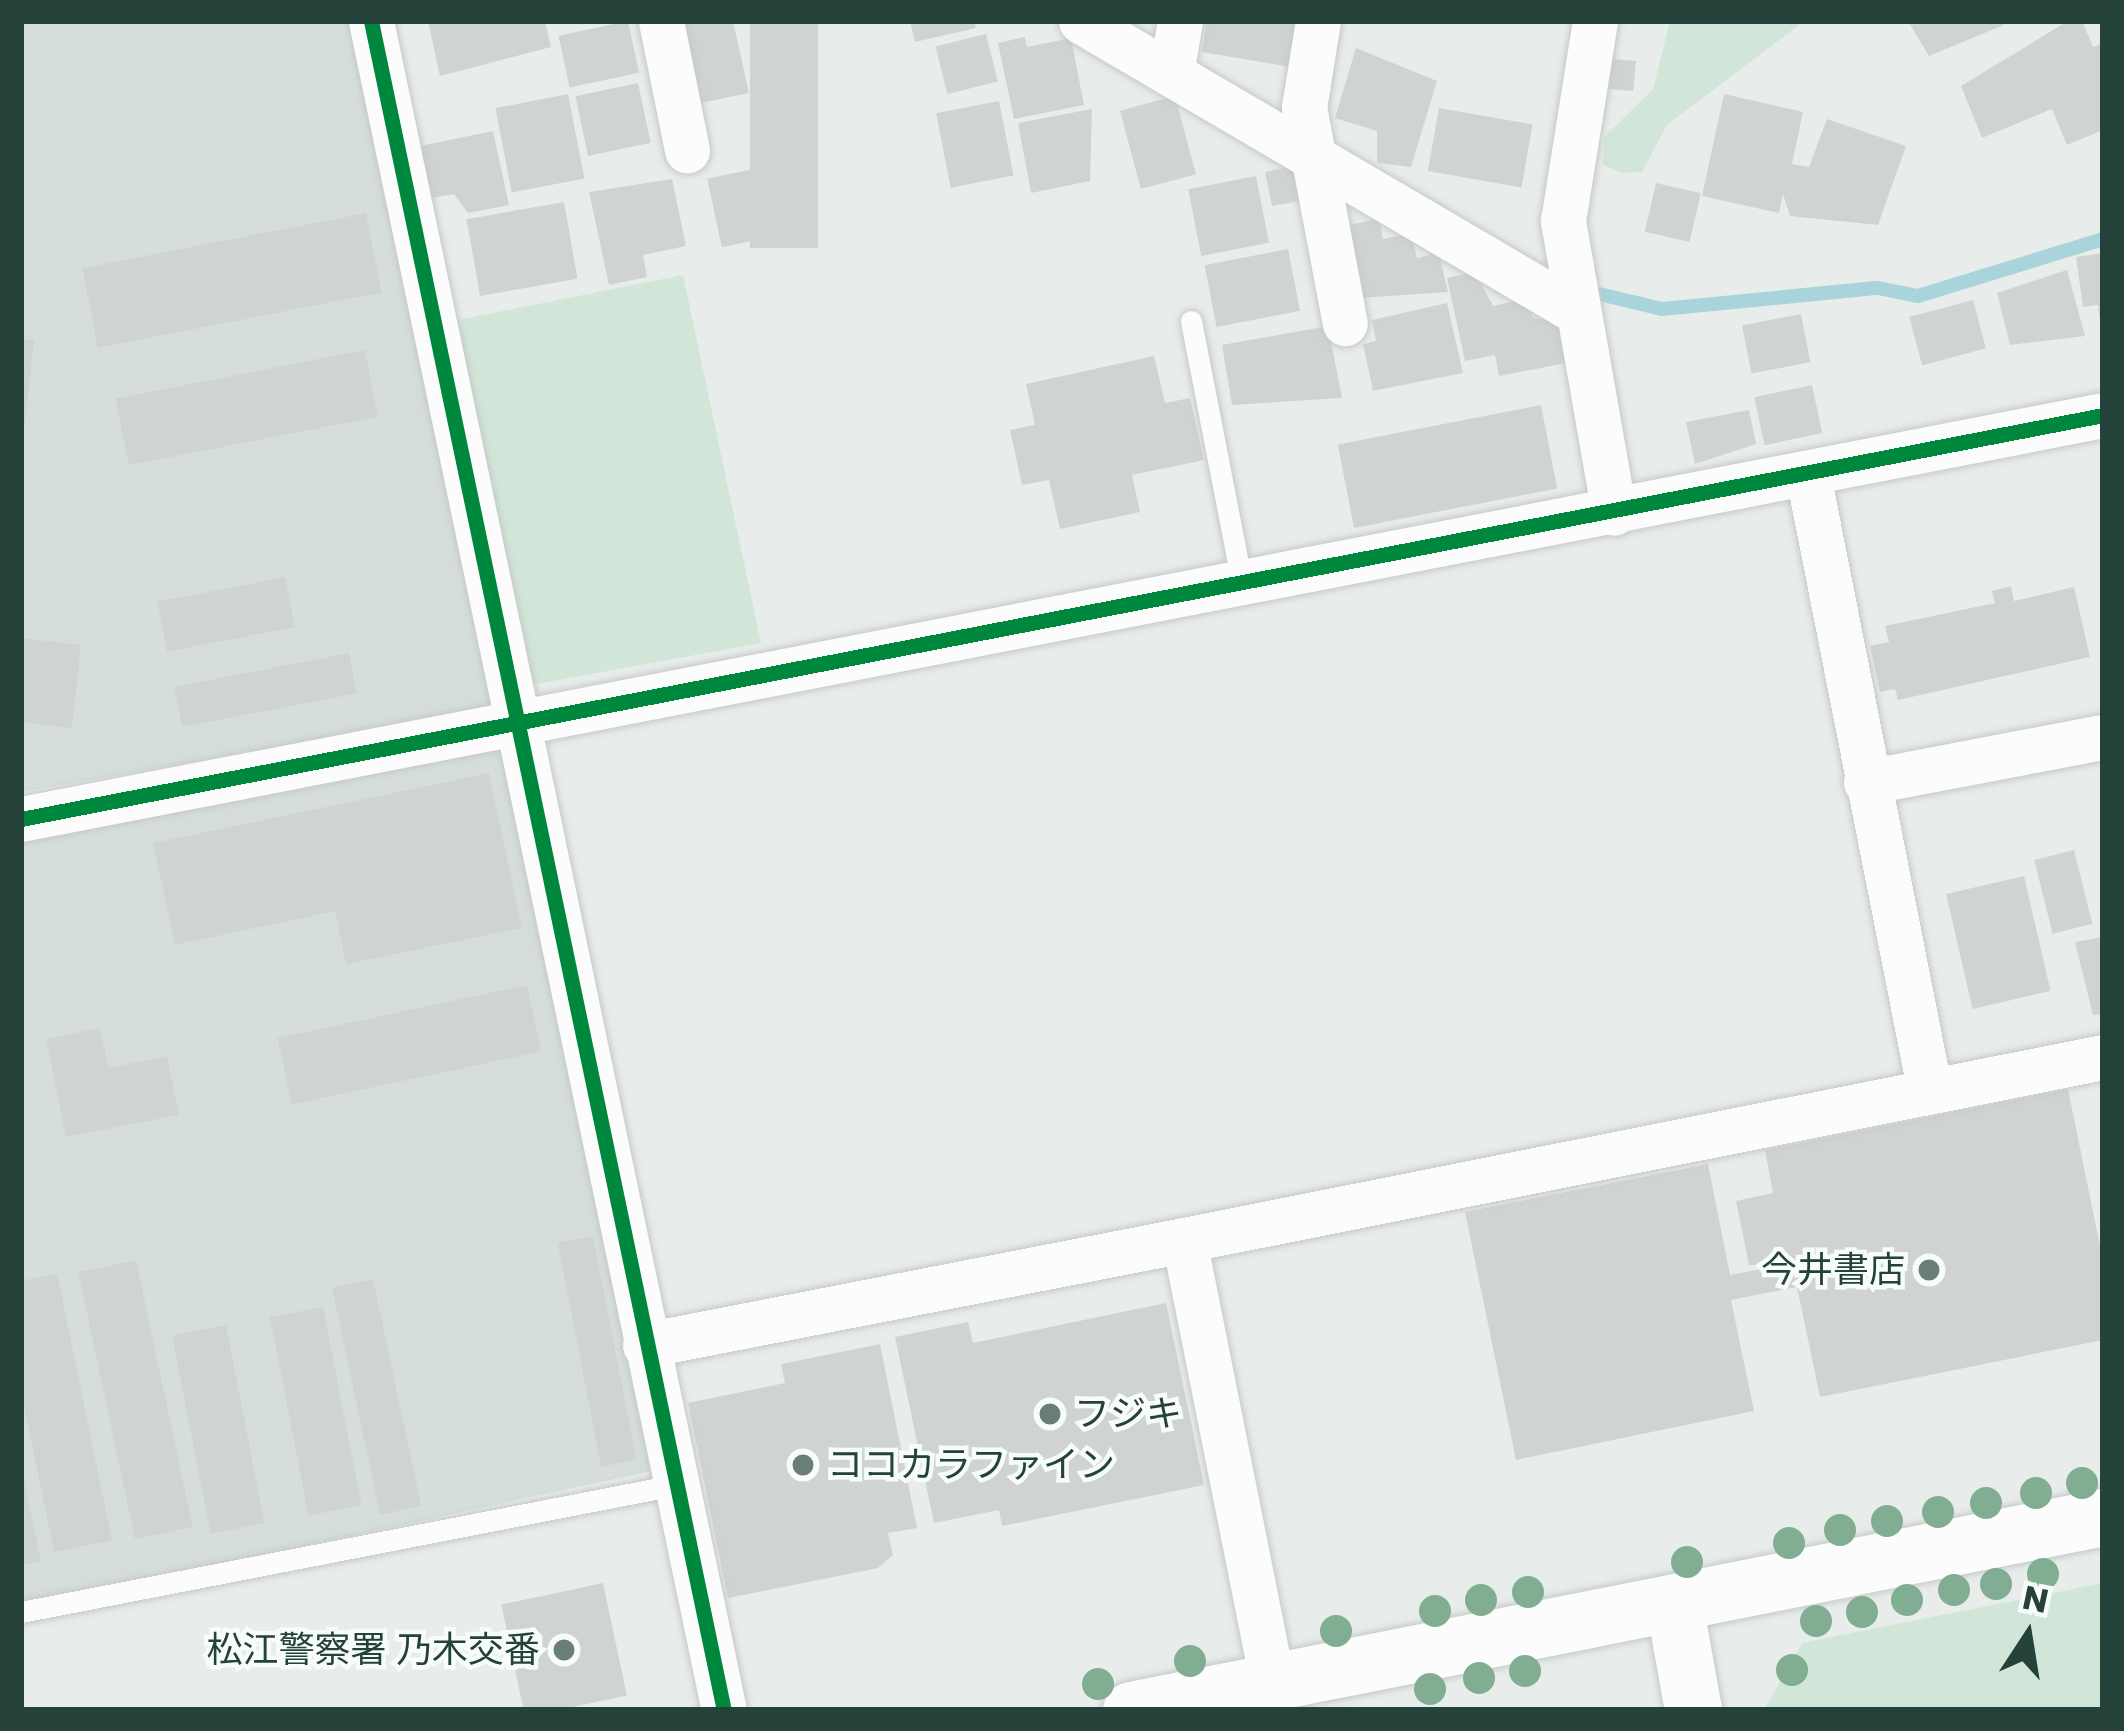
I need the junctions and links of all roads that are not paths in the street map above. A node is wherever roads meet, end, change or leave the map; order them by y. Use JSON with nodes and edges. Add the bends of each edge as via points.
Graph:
{"nodes":[{"id":1,"x":371,"y":21,"type":"edge"},
{"id":2,"x":661,"y":21,"type":"edge"},
{"id":3,"x":1081,"y":21,"type":"edge"},
{"id":4,"x":1318,"y":21,"type":"edge"},
{"id":5,"x":1595,"y":21,"type":"edge"},
{"id":6,"x":1174,"y":51,"type":"edge"},
{"id":7,"x":1310,"y":141,"type":"junction"},
{"id":8,"x":687,"y":150,"type":"dead end"},
{"id":9,"x":1574,"y":310,"type":"junction"},
{"id":10,"x":1191,"y":321,"type":"dead end"},
{"id":11,"x":1345,"y":323,"type":"dead end"},
{"id":12,"x":2103,"y":415,"type":"edge"},
{"id":13,"x":1808,"y":475,"type":"junction"},
{"id":14,"x":1614,"y":514,"type":"junction"},
{"id":15,"x":1242,"y":583,"type":"junction"},
{"id":16,"x":519,"y":725,"type":"junction"},
{"id":17,"x":2103,"y":737,"type":"edge"},
{"id":18,"x":1866,"y":782,"type":"junction"},
{"id":19,"x":21,"y":819,"type":"edge"},
{"id":20,"x":2103,"y":1057,"type":"edge"},
{"id":21,"x":1929,"y":1087,"type":"junction"},
{"id":22,"x":1184,"y":1240,"type":"junction"},
{"id":23,"x":645,"y":1345,"type":"junction"},
{"id":24,"x":675,"y":1485,"type":"junction"},
{"id":25,"x":2103,"y":1517,"type":"edge"},
{"id":26,"x":1674,"y":1604,"type":"junction"},
{"id":27,"x":21,"y":1612,"type":"edge"},
{"id":28,"x":1273,"y":1679,"type":"junction"},
{"id":29,"x":724,"y":1710,"type":"edge"},
{"id":30,"x":1131,"y":1710,"type":"edge"},
{"id":31,"x":1693,"y":1710,"type":"edge"}],
"edges":[{"from":1,"to":16,"type":"street"},
{"from":2,"to":8,"type":"street"},
{"from":3,"to":6,"type":"street"},
{"from":4,"to":7,"type":"street"},
{"from":5,"to":9,"type":"street","via":[[1594,75],[1564,190]]},
{"from":6,"to":7,"type":"street"},
{"from":7,"to":9,"type":"street"},
{"from":7,"to":11,"type":"street"},
{"from":9,"to":14,"type":"street"},
{"from":10,"to":15,"type":"lane"},
{"from":12,"to":13,"type":"street"},
{"from":13,"to":14,"type":"street"},
{"from":13,"to":18,"type":"street"},
{"from":14,"to":15,"type":"street"},
{"from":15,"to":16,"type":"street"},
{"from":16,"to":19,"type":"street"},
{"from":16,"to":23,"type":"street"},
{"from":17,"to":18,"type":"street"},
{"from":18,"to":21,"type":"street"},
{"from":20,"to":21,"type":"street"},
{"from":21,"to":22,"type":"street"},
{"from":22,"to":23,"type":"street"},
{"from":22,"to":28,"type":"street"},
{"from":23,"to":24,"type":"street"},
{"from":24,"to":27,"type":"lane"},
{"from":24,"to":29,"type":"street"},
{"from":25,"to":26,"type":"street"},
{"from":26,"to":28,"type":"street"},
{"from":26,"to":31,"type":"street"},
{"from":28,"to":30,"type":"street"}]}
